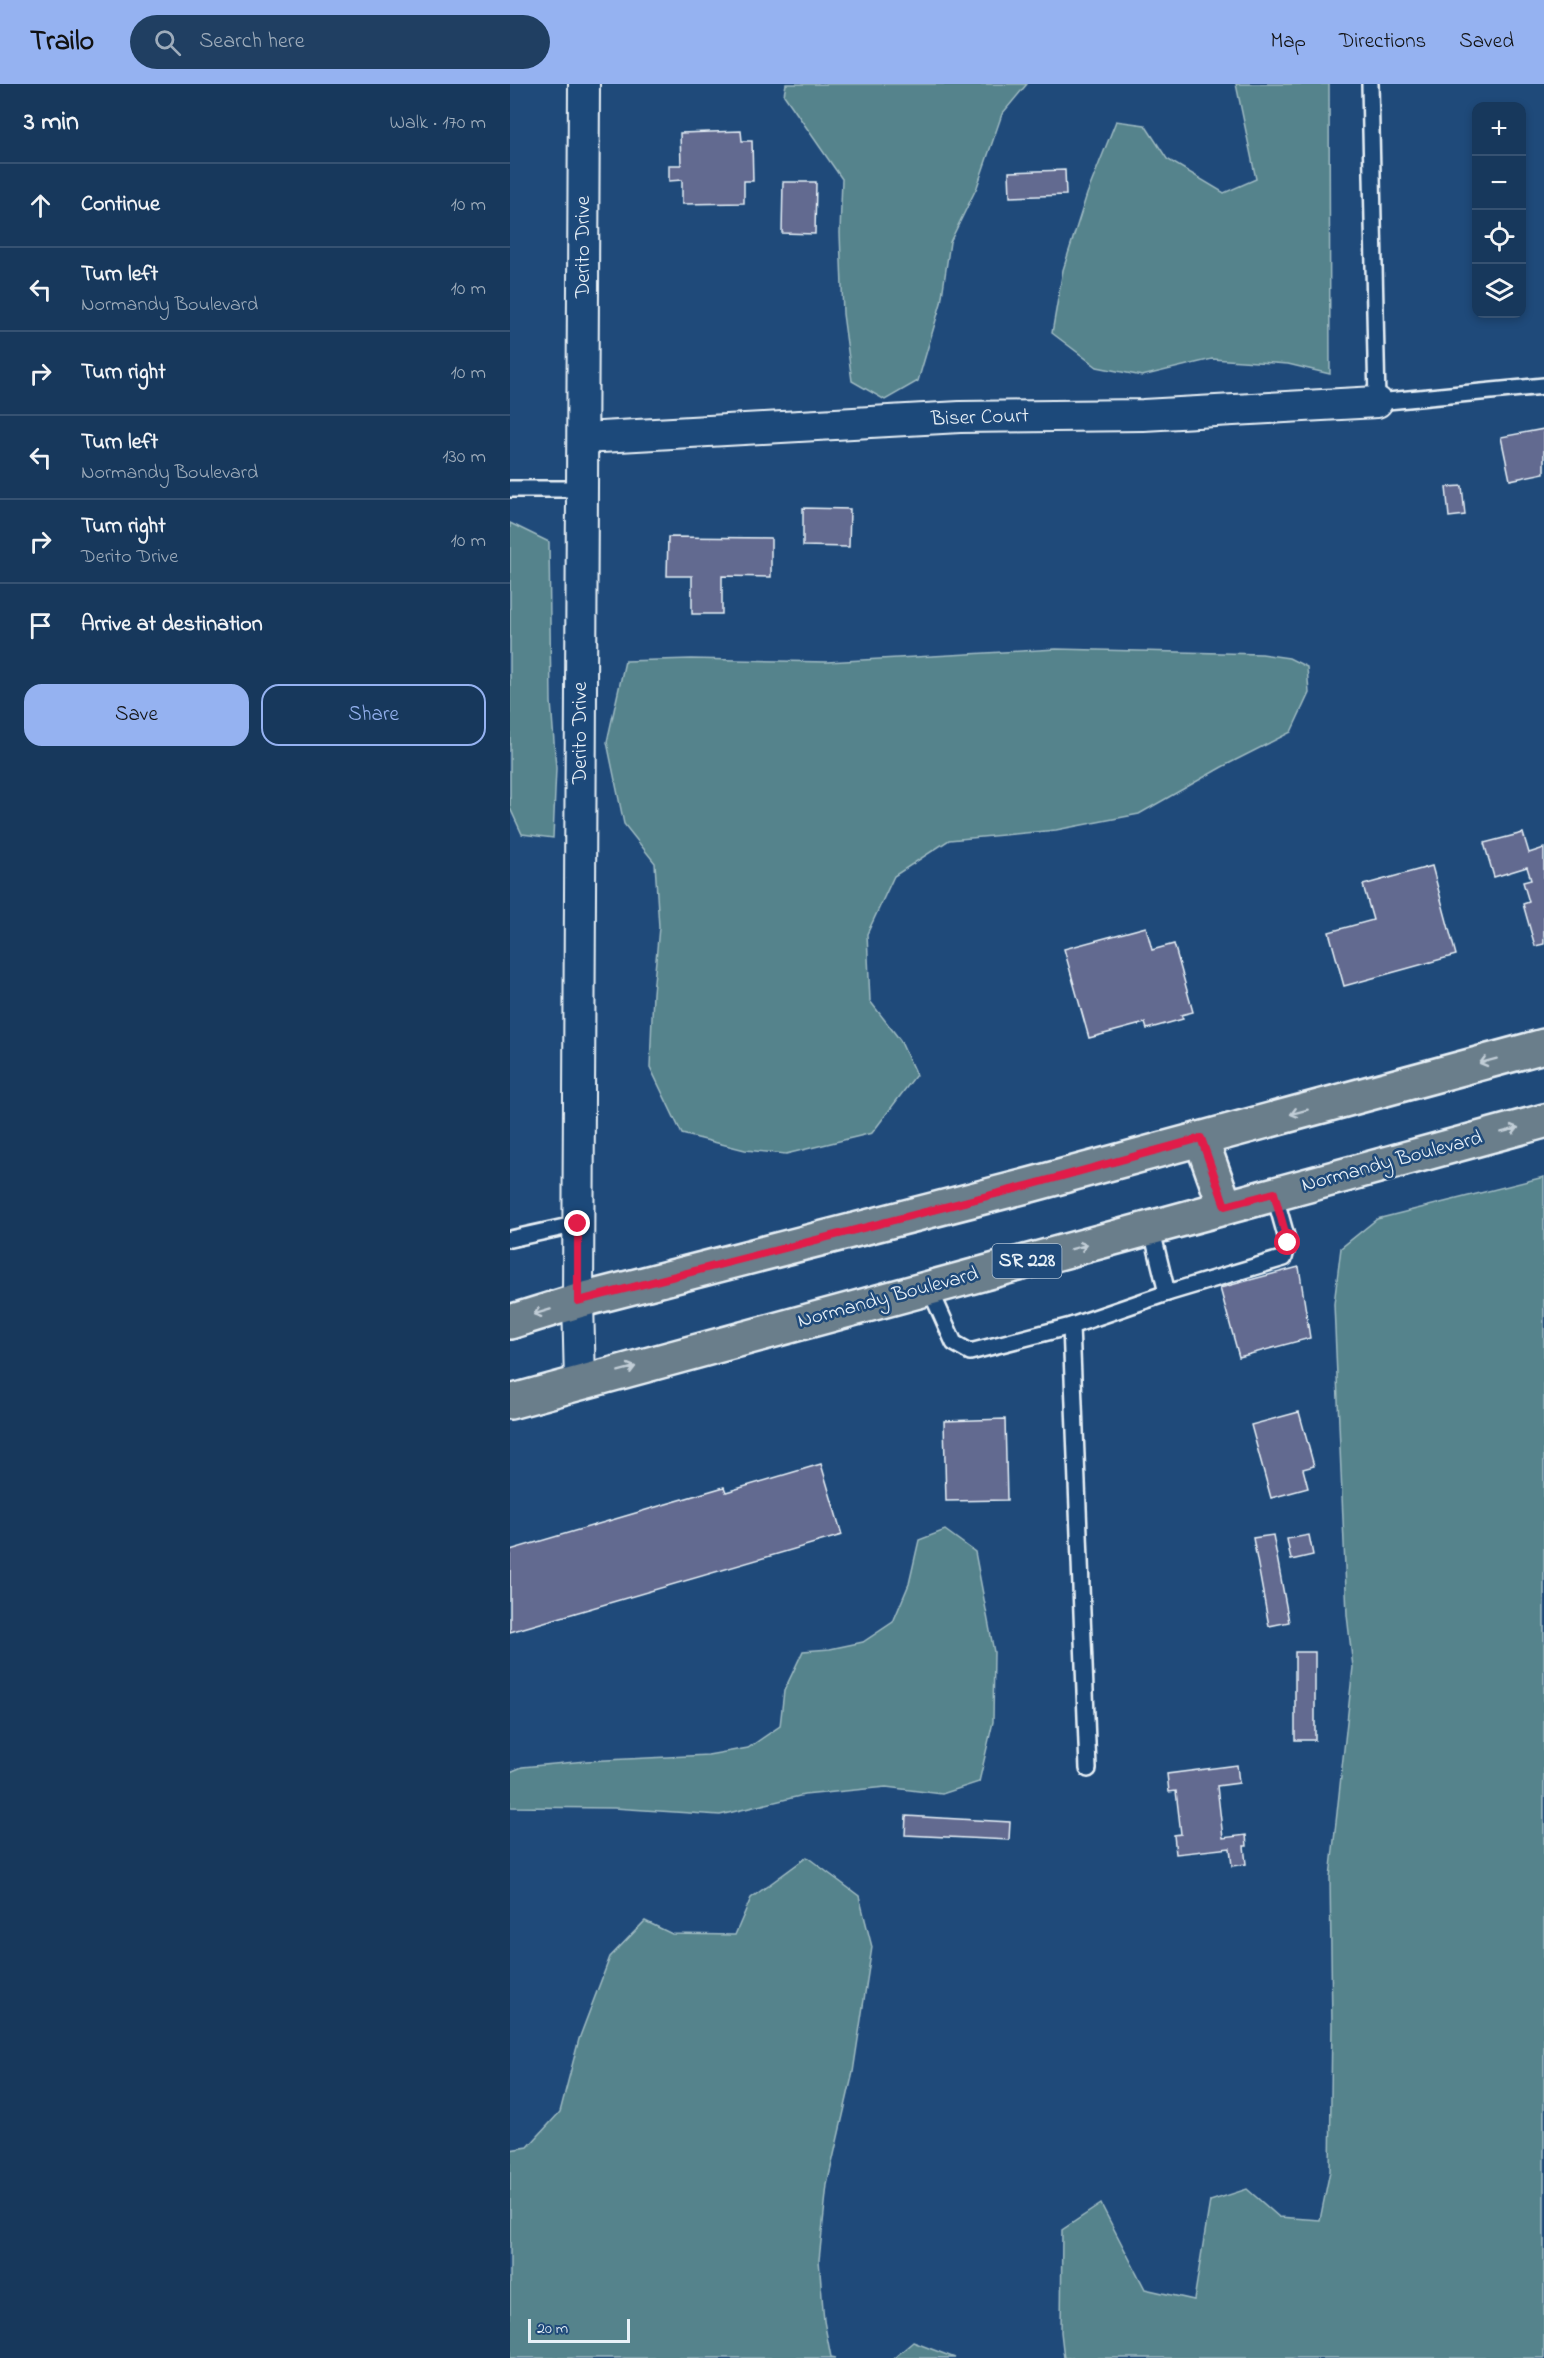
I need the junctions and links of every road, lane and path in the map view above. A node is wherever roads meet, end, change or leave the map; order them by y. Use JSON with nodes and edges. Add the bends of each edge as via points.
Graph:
{"nodes":[{"id":1,"x":584,"y":84,"type":"edge"},
{"id":2,"x":1370,"y":84,"type":"edge"},
{"id":3,"x":1544,"y":386,"type":"edge"},
{"id":4,"x":1377,"y":402,"type":"junction"},
{"id":5,"x":583,"y":438,"type":"junction"},
{"id":6,"x":510,"y":489,"type":"edge"},
{"id":7,"x":582,"y":489,"type":"junction"},
{"id":8,"x":1544,"y":1046,"type":"edge"},
{"id":9,"x":1544,"y":1120,"type":"edge"},
{"id":10,"x":1201,"y":1138,"type":"junction"},
{"id":11,"x":1274,"y":1193,"type":"junction"},
{"id":12,"x":1225,"y":1206,"type":"junction"},
{"id":13,"x":578,"y":1224,"type":"junction"},
{"id":14,"x":1151,"y":1227,"type":"junction"},
{"id":15,"x":510,"y":1239,"type":"edge"},
{"id":16,"x":929,"y":1287,"type":"junction"},
{"id":17,"x":1167,"y":1293,"type":"junction"},
{"id":18,"x":578,"y":1301,"type":"junction"},
{"id":19,"x":510,"y":1322,"type":"edge"},
{"id":20,"x":1071,"y":1326,"type":"junction"},
{"id":21,"x":580,"y":1382,"type":"junction"},
{"id":22,"x":510,"y":1402,"type":"edge"},
{"id":23,"x":1088,"y":1769,"type":"dead end"}],
"edges":[{"from":1,"to":5,"type":"street","name":"Derito Drive"},
{"from":2,"to":4,"type":"lane"},
{"from":3,"to":4,"type":"lane"},
{"from":4,"to":5,"type":"street","name":"Biser Court","via":[[1143,415],[960,417]]},
{"from":5,"to":7,"type":"street","name":"Derito Drive"},
{"from":6,"to":7,"type":"lane"},
{"from":7,"to":13,"type":"street","name":"Derito Drive"},
{"from":8,"to":10,"type":"main road","one_way":true},
{"from":11,"to":9,"type":"main road","name":"Normandy Boulevard","number":"SR 228","one_way":true},
{"from":10,"to":12,"type":"main road"},
{"from":10,"to":18,"type":"main road"},
{"from":11,"to":12,"type":"main road","name":"Normandy Boulevard","number":"SR 228"},
{"from":11,"to":17,"type":"lane","via":[[1288,1243],[1284,1258]]},
{"from":12,"to":14,"type":"main road","name":"Normandy Boulevard","number":"SR 228"},
{"from":13,"to":15,"type":"lane"},
{"from":13,"to":18,"type":"street","name":"Derito Drive"},
{"from":16,"to":14,"type":"main road","name":"Normandy Boulevard","number":"SR 228","one_way":true},
{"from":14,"to":17,"type":"lane"},
{"from":16,"to":20,"type":"lane","via":[[954,1342],[970,1352]]},
{"from":21,"to":16,"type":"main road","name":"Normandy Boulevard","number":"SR 228","one_way":true},
{"from":17,"to":20,"type":"lane"},
{"from":18,"to":19,"type":"main road","one_way":true},
{"from":18,"to":21,"type":"street","name":"Derito Drive"},
{"from":20,"to":23,"type":"lane"},
{"from":21,"to":22,"type":"main road","name":"Normandy Boulevard","number":"SR 228"}]}
